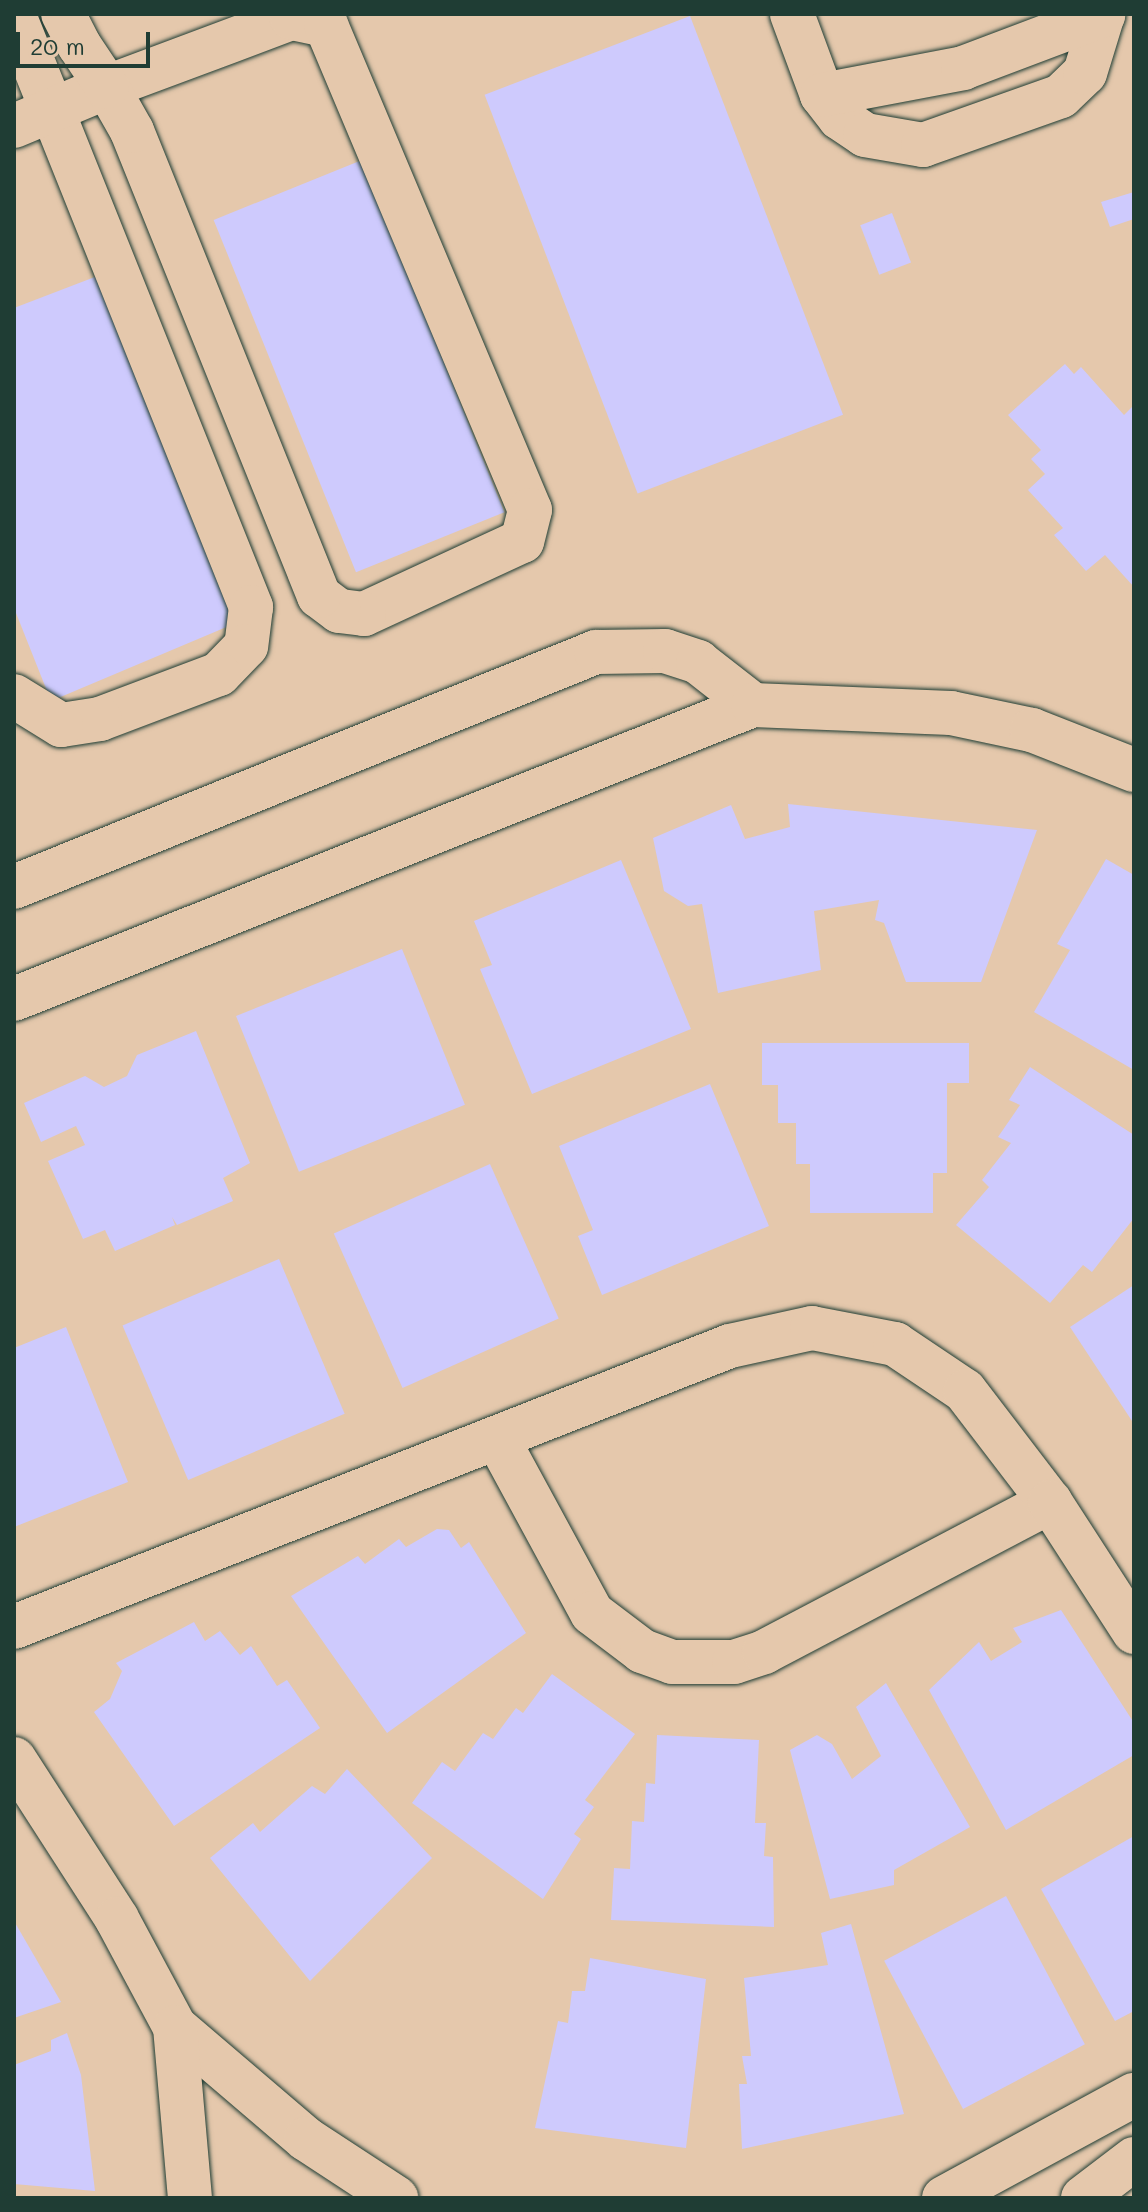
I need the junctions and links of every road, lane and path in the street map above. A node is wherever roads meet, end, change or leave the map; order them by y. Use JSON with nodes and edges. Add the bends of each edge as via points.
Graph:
{"nodes":[{"id":1,"x":63,"y":14,"type":"edge"},
{"id":2,"x":792,"y":14,"type":"edge"},
{"id":3,"x":1103,"y":14,"type":"edge"},
{"id":4,"x":14,"y":15,"type":"edge"},
{"id":5,"x":107,"y":87,"type":"junction"},
{"id":6,"x":822,"y":95,"type":"junction"},
{"id":7,"x":56,"y":109,"type":"junction"},
{"id":8,"x":14,"y":126,"type":"edge"},
{"id":9,"x":14,"y":696,"type":"edge"},
{"id":10,"x":753,"y":705,"type":"junction"},
{"id":11,"x":1134,"y":770,"type":"edge"},
{"id":12,"x":14,"y":887,"type":"edge"},
{"id":13,"x":14,"y":999,"type":"edge"},
{"id":14,"x":497,"y":1438,"type":"junction"},
{"id":15,"x":1050,"y":1502,"type":"junction"},
{"id":16,"x":14,"y":1627,"type":"edge"},
{"id":17,"x":1134,"y":1632,"type":"edge"},
{"id":18,"x":14,"y":1759,"type":"edge"},
{"id":19,"x":175,"y":2027,"type":"junction"},
{"id":20,"x":1134,"y":2095,"type":"edge"},
{"id":21,"x":1134,"y":2159,"type":"edge"},
{"id":22,"x":190,"y":2198,"type":"edge"},
{"id":23,"x":396,"y":2198,"type":"edge"},
{"id":24,"x":944,"y":2198,"type":"edge"},
{"id":25,"x":1083,"y":2198,"type":"edge"}],
"edges":[{"from":1,"to":5,"type":"street"},
{"from":2,"to":6,"type":"street"},
{"from":3,"to":6,"type":"street","via":[[963,68]]},
{"from":3,"to":6,"type":"street","via":[[1085,73],[1061,96],[937,141],[893,144],[865,135]]},
{"from":4,"to":7,"type":"street"},
{"from":5,"to":5,"type":"street","via":[[150,172],[319,596],[339,611],[364,614],[514,549],[527,532],[530,510],[334,33],[316,19],[279,22]]},
{"from":5,"to":7,"type":"street"},
{"from":7,"to":8,"type":"street"},
{"from":7,"to":9,"type":"street","via":[[246,588],[251,626],[246,646],[219,674],[100,719],[61,725]]},
{"from":10,"to":11,"type":"street","via":[[951,713],[1032,730]]},
{"from":10,"to":12,"type":"street","via":[[698,662],[665,651],[596,652]]},
{"from":10,"to":13,"type":"street"},
{"from":14,"to":15,"type":"street","via":[[770,1333],[854,1332],[895,1344],[965,1391]]},
{"from":14,"to":15,"type":"street","via":[[592,1613],[642,1651],[672,1662],[734,1662],[764,1652]]},
{"from":14,"to":16,"type":"street"},
{"from":15,"to":17,"type":"street"},
{"from":18,"to":19,"type":"street","via":[[117,1919]]},
{"from":19,"to":22,"type":"street"},
{"from":19,"to":23,"type":"street","via":[[306,2139]]},
{"from":20,"to":24,"type":"street"},
{"from":21,"to":25,"type":"street"}]}
